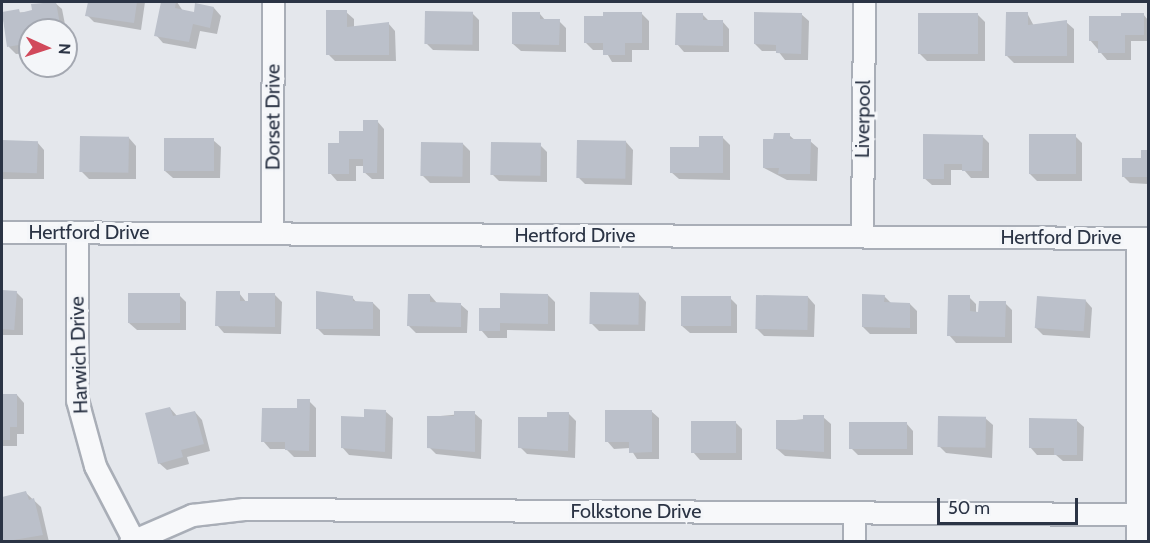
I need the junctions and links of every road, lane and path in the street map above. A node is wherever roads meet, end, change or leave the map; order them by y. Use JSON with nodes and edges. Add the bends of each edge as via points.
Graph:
{"nodes":[{"id":1,"x":273,"y":2,"type":"edge"},
{"id":2,"x":864,"y":2,"type":"edge"},
{"id":3,"x":2,"y":231,"type":"edge"},
{"id":4,"x":77,"y":232,"type":"junction"},
{"id":5,"x":272,"y":233,"type":"junction"},
{"id":6,"x":862,"y":236,"type":"junction"},
{"id":7,"x":1143,"y":238,"type":"edge"},
{"id":8,"x":854,"y":512,"type":"junction"},
{"id":9,"x":1143,"y":514,"type":"edge"},
{"id":10,"x":132,"y":540,"type":"edge"},
{"id":11,"x":854,"y":542,"type":"edge"},
{"id":12,"x":1137,"y":542,"type":"edge"}],
"edges":[{"from":1,"to":5,"type":"street","name":"Dorset Drive"},
{"from":2,"to":6,"type":"street","name":"Liverpool"},
{"from":3,"to":4,"type":"street","name":"Hertford Drive"},
{"from":4,"to":5,"type":"street","name":"Hertford Drive"},
{"from":4,"to":10,"type":"street","name":"Harwich Drive","via":[[77,400],[95,466]]},
{"from":5,"to":6,"type":"street","name":"Hertford Drive"},
{"from":6,"to":7,"type":"street","name":"Hertford Drive"},
{"from":7,"to":9,"type":"street"},
{"from":8,"to":9,"type":"street","name":"Folkstone Drive"},
{"from":8,"to":10,"type":"street","name":"Folkstone Drive","via":[[244,508],[192,515]]},
{"from":8,"to":11,"type":"street"},
{"from":9,"to":12,"type":"street"}]}
